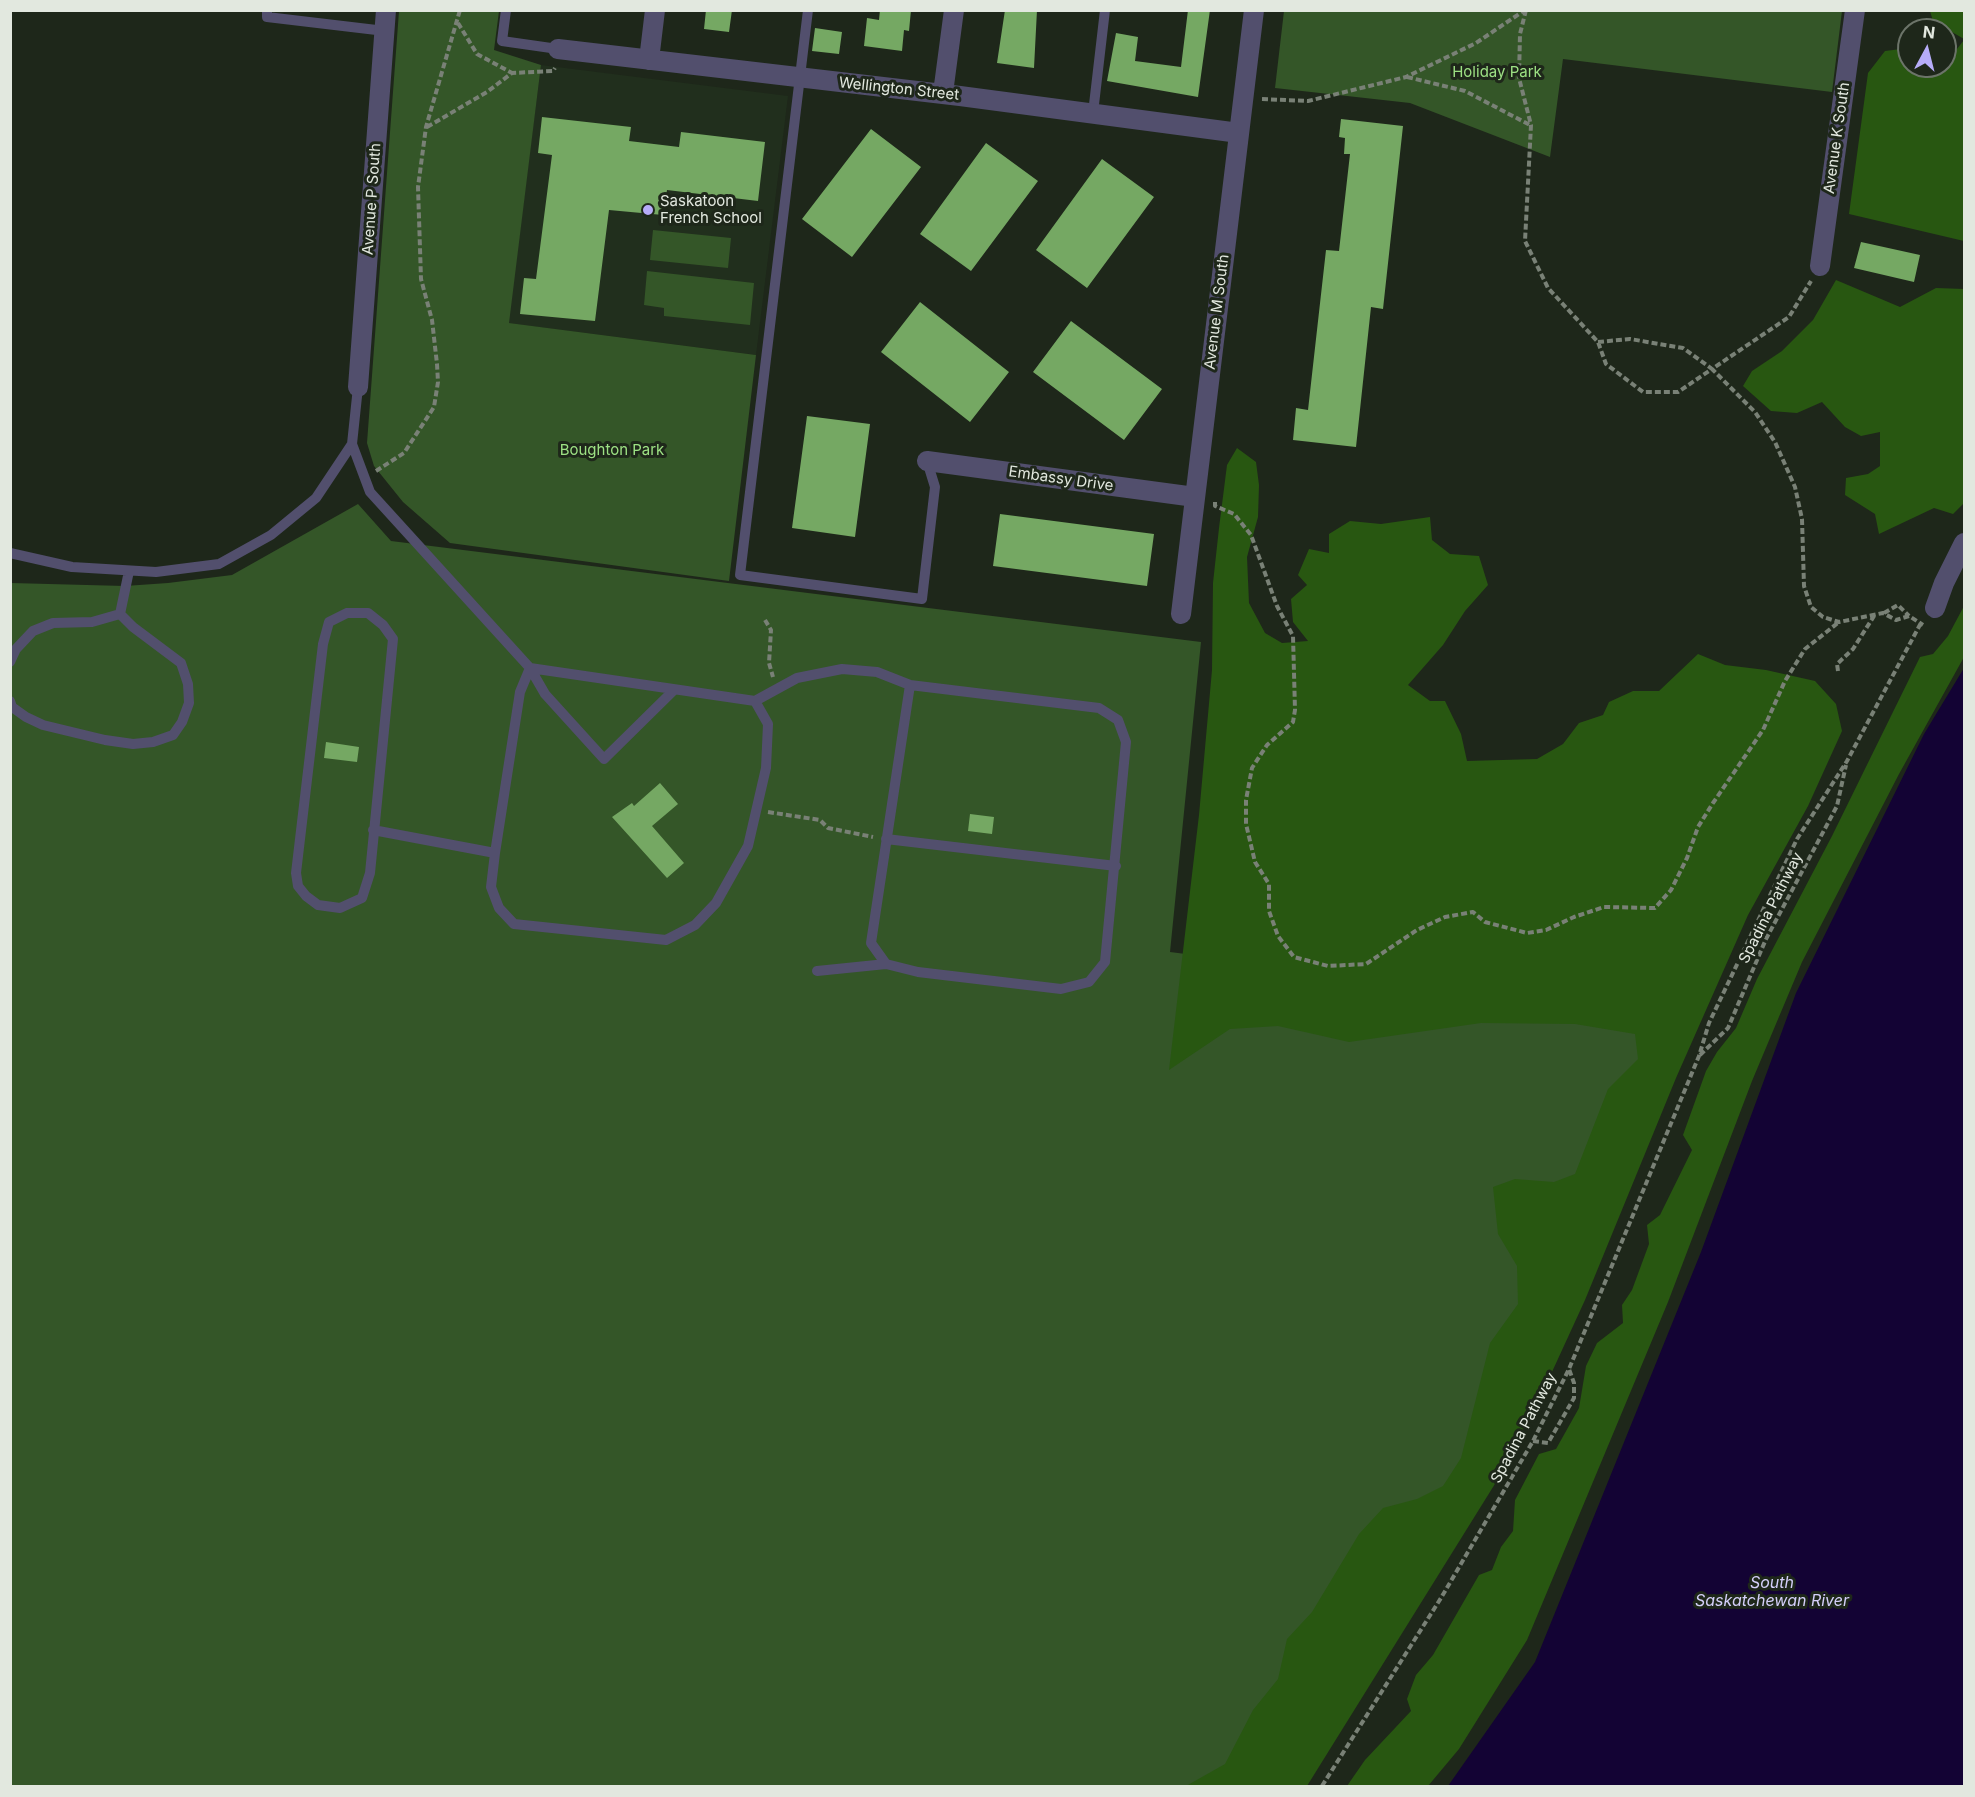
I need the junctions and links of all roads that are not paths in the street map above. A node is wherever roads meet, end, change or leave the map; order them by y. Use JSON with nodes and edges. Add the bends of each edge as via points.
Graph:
{"nodes":[{"id":1,"x":267,"y":10,"type":"edge"},
{"id":2,"x":386,"y":10,"type":"edge"},
{"id":3,"x":506,"y":10,"type":"edge"},
{"id":4,"x":655,"y":10,"type":"edge"},
{"id":5,"x":808,"y":10,"type":"edge"},
{"id":6,"x":954,"y":10,"type":"edge"},
{"id":7,"x":1106,"y":10,"type":"edge"},
{"id":8,"x":1254,"y":10,"type":"edge"},
{"id":9,"x":1854,"y":10,"type":"edge"},
{"id":10,"x":385,"y":31,"type":"junction"},
{"id":11,"x":563,"y":49,"type":"joint"},
{"id":12,"x":649,"y":60,"type":"junction"},
{"id":13,"x":800,"y":78,"type":"junction"},
{"id":14,"x":943,"y":93,"type":"junction"},
{"id":15,"x":1093,"y":113,"type":"junction"},
{"id":16,"x":1239,"y":133,"type":"junction"},
{"id":17,"x":1820,"y":266,"type":"road end"},
{"id":18,"x":358,"y":387,"type":"joint"},
{"id":19,"x":352,"y":444,"type":"junction"},
{"id":20,"x":927,"y":461,"type":"joint"},
{"id":21,"x":1195,"y":497,"type":"junction"},
{"id":22,"x":1965,"y":543,"type":"edge"},
{"id":23,"x":10,"y":553,"type":"edge"},
{"id":24,"x":129,"y":571,"type":"junction"},
{"id":25,"x":1929,"y":611,"type":"road end"},
{"id":26,"x":120,"y":614,"type":"junction"},
{"id":27,"x":1181,"y":614,"type":"dead end"},
{"id":28,"x":10,"y":662,"type":"edge"},
{"id":29,"x":530,"y":668,"type":"junction"},
{"id":30,"x":910,"y":685,"type":"junction"},
{"id":31,"x":674,"y":690,"type":"junction"},
{"id":32,"x":10,"y":701,"type":"edge"},
{"id":33,"x":755,"y":701,"type":"junction"},
{"id":34,"x":373,"y":830,"type":"junction"},
{"id":35,"x":886,"y":839,"type":"junction"},
{"id":36,"x":495,"y":853,"type":"junction"},
{"id":37,"x":1116,"y":866,"type":"junction"},
{"id":38,"x":886,"y":964,"type":"junction"},
{"id":39,"x":817,"y":971,"type":"dead end"}],
"edges":[{"from":1,"to":10,"type":"lane","via":[[267,17]]},
{"from":2,"to":10,"type":"street","name":"Avenue P South"},
{"from":3,"to":11,"type":"lane","via":[[502,41]]},
{"from":4,"to":12,"type":"street"},
{"from":5,"to":13,"type":"lane"},
{"from":6,"to":14,"type":"street"},
{"from":7,"to":15,"type":"lane"},
{"from":8,"to":16,"type":"street","name":"Avenue M South"},
{"from":9,"to":17,"type":"street","name":"Avenue K South"},
{"from":10,"to":18,"type":"street","name":"Avenue P South"},
{"from":11,"to":12,"type":"street","name":"Wellington Street"},
{"from":12,"to":13,"type":"street","name":"Wellington Street"},
{"from":13,"to":14,"type":"street","name":"Wellington Street"},
{"from":13,"to":20,"type":"lane","via":[[740,575],[922,599],[935,487]]},
{"from":14,"to":15,"type":"street","name":"Wellington Street"},
{"from":15,"to":16,"type":"street","name":"Wellington Street"},
{"from":16,"to":21,"type":"street","name":"Avenue M South"},
{"from":18,"to":19,"type":"lane"},
{"from":19,"to":24,"type":"lane","via":[[316,498],[271,535],[219,564],[156,572]]},
{"from":19,"to":29,"type":"lane","via":[[370,492]]},
{"from":20,"to":21,"type":"street","name":"Embassy Drive"},
{"from":21,"to":27,"type":"street","name":"Avenue M South"},
{"from":22,"to":25,"type":"street"},
{"from":23,"to":24,"type":"lane","via":[[72,567]]},
{"from":24,"to":26,"type":"lane"},
{"from":26,"to":28,"type":"lane","via":[[92,622],[53,623],[33,631]]},
{"from":26,"to":32,"type":"lane","via":[[181,663],[189,703],[173,735],[133,744],[105,740],[34,721],[12,707]]},
{"from":29,"to":31,"type":"lane"},
{"from":29,"to":31,"type":"lane","via":[[545,694],[604,759]]},
{"from":29,"to":36,"type":"lane","via":[[520,692]]},
{"from":30,"to":33,"type":"lane","via":[[877,672],[842,669],[797,678]]},
{"from":30,"to":35,"type":"lane"},
{"from":30,"to":37,"type":"lane","via":[[1099,708],[1118,720],[1126,742]]},
{"from":31,"to":33,"type":"lane"},
{"from":33,"to":36,"type":"lane","via":[[768,724],[766,768],[748,846],[716,903],[695,925],[666,940],[514,924],[499,908],[491,887]]},
{"from":34,"to":34,"type":"lane","via":[[393,639],[368,613],[347,613],[329,622],[323,644],[296,873],[298,886],[306,896],[318,904],[340,908],[362,898],[370,873]]},
{"from":34,"to":36,"type":"lane"},
{"from":35,"to":37,"type":"lane"},
{"from":35,"to":38,"type":"lane","via":[[871,943]]},
{"from":37,"to":38,"type":"lane","via":[[1105,962],[1089,982],[1061,989],[918,972]]},
{"from":38,"to":39,"type":"lane"}]}
